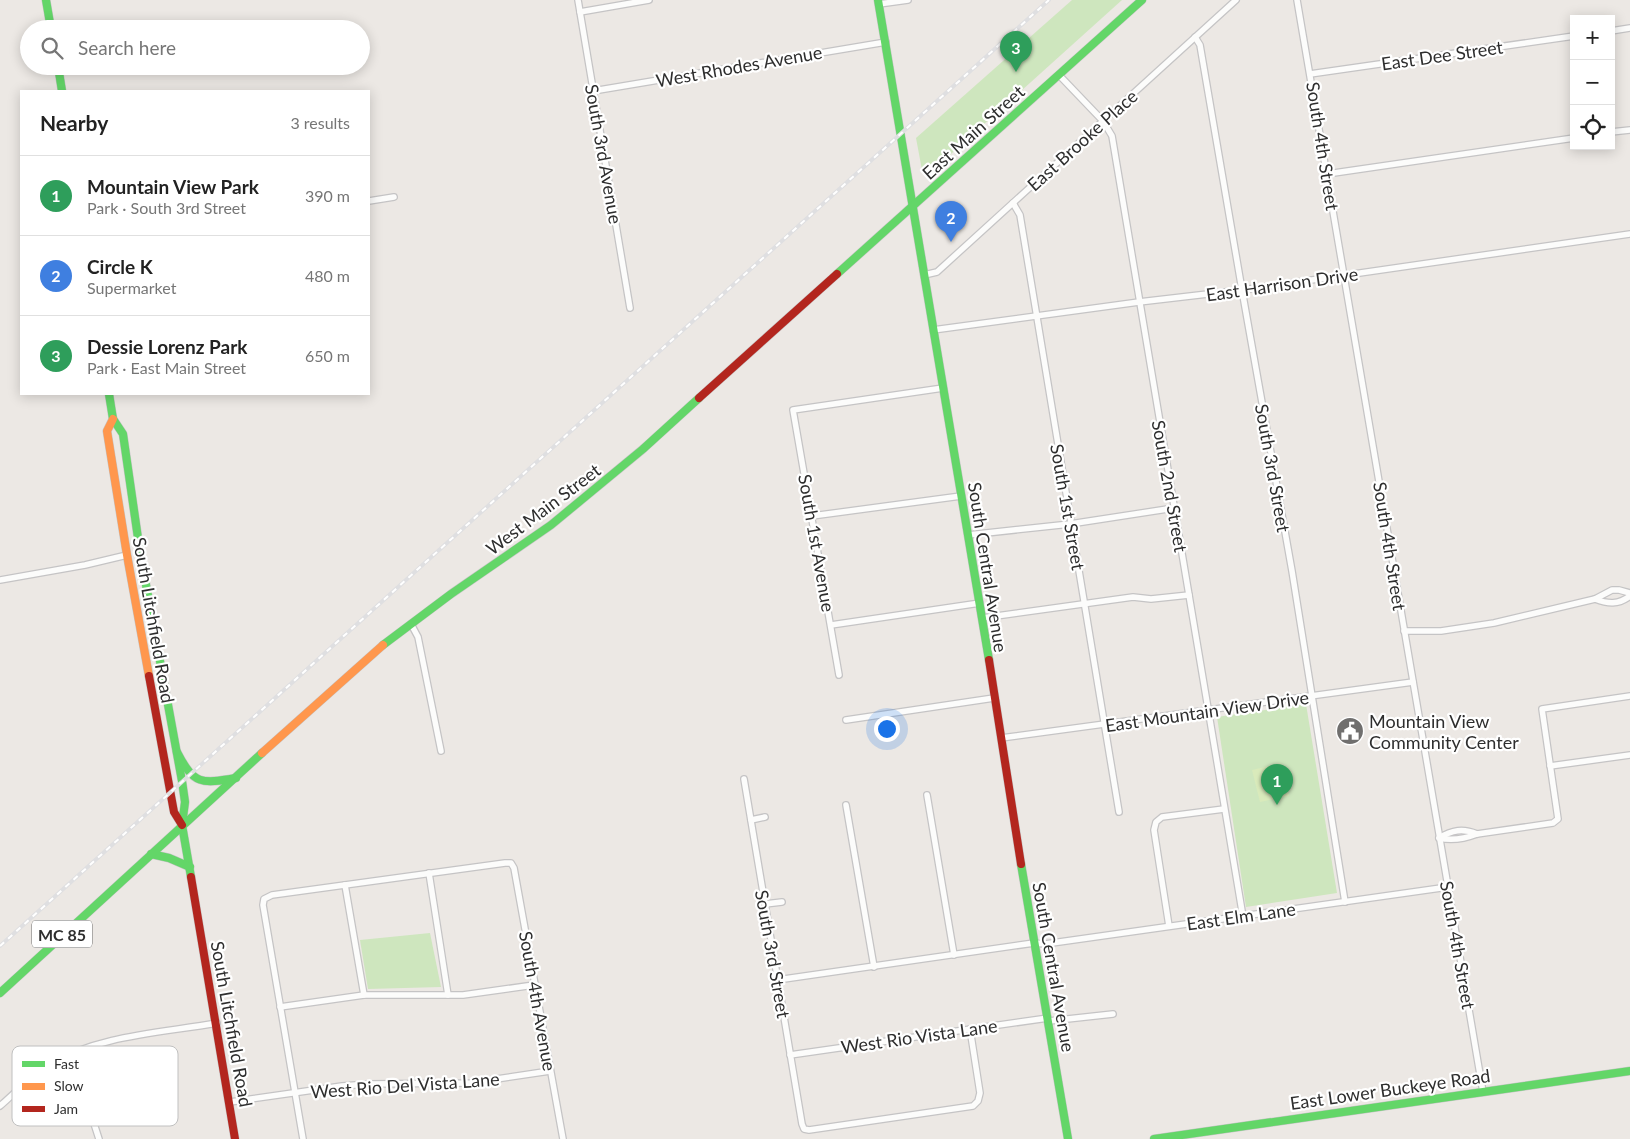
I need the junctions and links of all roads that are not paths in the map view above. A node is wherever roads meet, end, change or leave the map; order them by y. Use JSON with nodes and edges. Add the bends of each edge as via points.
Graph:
{"nodes":[{"id":1,"x":46,"y":0,"type":"edge"},
{"id":2,"x":578,"y":0,"type":"edge"},
{"id":3,"x":649,"y":0,"type":"edge"},
{"id":4,"x":908,"y":0,"type":"edge"},
{"id":5,"x":1142,"y":0,"type":"edge"},
{"id":6,"x":1236,"y":0,"type":"edge"},
{"id":7,"x":1297,"y":0,"type":"edge"},
{"id":8,"x":879,"y":2,"type":"edge"},
{"id":9,"x":580,"y":12,"type":"junction"},
{"id":10,"x":49,"y":20,"type":"edge"},
{"id":11,"x":1630,"y":28,"type":"edge"},
{"id":12,"x":1615,"y":30,"type":"edge"},
{"id":13,"x":1195,"y":37,"type":"junction"},
{"id":14,"x":1570,"y":37,"type":"edge"},
{"id":15,"x":886,"y":42,"type":"junction"},
{"id":16,"x":1310,"y":74,"type":"junction"},
{"id":17,"x":59,"y":75,"type":"edge"},
{"id":18,"x":1059,"y":75,"type":"junction"},
{"id":19,"x":62,"y":90,"type":"edge"},
{"id":20,"x":594,"y":91,"type":"junction"},
{"id":21,"x":1103,"y":121,"type":"junction"},
{"id":22,"x":1630,"y":130,"type":"edge"},
{"id":23,"x":1615,"y":132,"type":"edge"},
{"id":24,"x":1570,"y":139,"type":"edge"},
{"id":25,"x":1327,"y":174,"type":"junction"},
{"id":26,"x":394,"y":197,"type":"dead end"},
{"id":27,"x":370,"y":201,"type":"edge"},
{"id":28,"x":1013,"y":203,"type":"junction"},
{"id":29,"x":913,"y":207,"type":"junction"},
{"id":30,"x":1630,"y":234,"type":"edge"},
{"id":31,"x":924,"y":275,"type":"junction"},
{"id":32,"x":1344,"y":275,"type":"junction"},
{"id":33,"x":1242,"y":290,"type":"junction"},
{"id":34,"x":1139,"y":302,"type":"junction"},
{"id":35,"x":630,"y":308,"type":"dead end"},
{"id":36,"x":1036,"y":316,"type":"junction"},
{"id":37,"x":933,"y":330,"type":"junction"},
{"id":38,"x":943,"y":388,"type":"junction"},
{"id":39,"x":109,"y":395,"type":"edge"},
{"id":40,"x":113,"y":419,"type":"junction"},
{"id":41,"x":107,"y":430,"type":"junction"},
{"id":42,"x":122,"y":434,"type":"junction"},
{"id":43,"x":961,"y":496,"type":"junction"},
{"id":44,"x":1174,"y":508,"type":"junction"},
{"id":45,"x":812,"y":516,"type":"junction"},
{"id":46,"x":1070,"y":524,"type":"junction"},
{"id":47,"x":968,"y":536,"type":"junction"},
{"id":48,"x":140,"y":552,"type":"junction"},
{"id":49,"x":127,"y":555,"type":"junction"},
{"id":50,"x":0,"y":580,"type":"edge"},
{"id":51,"x":1189,"y":595,"type":"junction"},
{"id":52,"x":1630,"y":595,"type":"edge"},
{"id":53,"x":1595,"y":599,"type":"junction"},
{"id":54,"x":980,"y":603,"type":"junction"},
{"id":55,"x":1084,"y":604,"type":"junction"},
{"id":56,"x":982,"y":618,"type":"junction"},
{"id":57,"x":411,"y":624,"type":"junction"},
{"id":58,"x":832,"y":625,"type":"junction"},
{"id":59,"x":1404,"y":631,"type":"junction"},
{"id":60,"x":839,"y":675,"type":"dead end"},
{"id":61,"x":1413,"y":682,"type":"junction"},
{"id":62,"x":1311,"y":696,"type":"junction"},
{"id":63,"x":1630,"y":696,"type":"edge"},
{"id":64,"x":994,"y":698,"type":"junction"},
{"id":65,"x":1209,"y":711,"type":"junction"},
{"id":66,"x":846,"y":720,"type":"dead end"},
{"id":67,"x":1106,"y":725,"type":"junction"},
{"id":68,"x":1001,"y":738,"type":"junction"},
{"id":69,"x":441,"y":751,"type":"dead end"},
{"id":70,"x":177,"y":752,"type":"junction"},
{"id":71,"x":1630,"y":755,"type":"edge"},
{"id":72,"x":1550,"y":766,"type":"junction"},
{"id":73,"x":236,"y":778,"type":"junction"},
{"id":74,"x":744,"y":779,"type":"dead end"},
{"id":75,"x":927,"y":795,"type":"dead end"},
{"id":76,"x":846,"y":806,"type":"dead end"},
{"id":77,"x":1224,"y":809,"type":"junction"},
{"id":78,"x":1119,"y":812,"type":"dead end"},
{"id":79,"x":765,"y":817,"type":"dead end"},
{"id":80,"x":750,"y":820,"type":"junction"},
{"id":81,"x":182,"y":825,"type":"junction"},
{"id":82,"x":1439,"y":838,"type":"junction"},
{"id":83,"x":151,"y":854,"type":"junction"},
{"id":84,"x":190,"y":867,"type":"junction"},
{"id":85,"x":429,"y":873,"type":"junction"},
{"id":86,"x":345,"y":885,"type":"junction"},
{"id":87,"x":1448,"y":887,"type":"junction"},
{"id":88,"x":782,"y":902,"type":"dead end"},
{"id":89,"x":1346,"y":902,"type":"junction"},
{"id":90,"x":765,"y":904,"type":"junction"},
{"id":91,"x":1243,"y":917,"type":"junction"},
{"id":92,"x":1169,"y":926,"type":"junction"},
{"id":93,"x":1034,"y":944,"type":"junction"},
{"id":94,"x":954,"y":955,"type":"junction"},
{"id":95,"x":874,"y":967,"type":"junction"},
{"id":96,"x":777,"y":980,"type":"junction"},
{"id":97,"x":534,"y":985,"type":"junction"},
{"id":98,"x":0,"y":993,"type":"edge"},
{"id":99,"x":364,"y":995,"type":"junction"},
{"id":100,"x":448,"y":996,"type":"junction"},
{"id":101,"x":280,"y":1006,"type":"junction"},
{"id":102,"x":1113,"y":1014,"type":"dead end"},
{"id":103,"x":1048,"y":1019,"type":"junction"},
{"id":104,"x":217,"y":1022,"type":"junction"},
{"id":105,"x":970,"y":1029,"type":"junction"},
{"id":106,"x":93,"y":1046,"type":"edge"},
{"id":107,"x":790,"y":1055,"type":"junction"},
{"id":108,"x":1630,"y":1070,"type":"edge"},
{"id":109,"x":550,"y":1071,"type":"junction"},
{"id":110,"x":1483,"y":1092,"type":"junction"},
{"id":111,"x":295,"y":1093,"type":"junction"},
{"id":112,"x":12,"y":1096,"type":"edge"},
{"id":113,"x":230,"y":1102,"type":"junction"},
{"id":114,"x":0,"y":1106,"type":"edge"},
{"id":115,"x":94,"y":1126,"type":"edge"},
{"id":116,"x":98,"y":1139,"type":"edge"},
{"id":117,"x":236,"y":1139,"type":"edge"},
{"id":118,"x":303,"y":1139,"type":"edge"},
{"id":119,"x":563,"y":1139,"type":"edge"},
{"id":120,"x":1068,"y":1139,"type":"edge"},
{"id":121,"x":1154,"y":1139,"type":"edge"}],
"edges":[{"from":1,"to":10,"type":"main road"},
{"from":2,"to":9,"type":"street","name":"South 3rd Avenue"},
{"from":3,"to":9,"type":"street"},
{"from":4,"to":8,"type":"street"},
{"from":5,"to":18,"type":"main road","name":"East Main Street"},
{"from":6,"to":13,"type":"street","name":"East Brooke Place"},
{"from":7,"to":16,"type":"street","name":"South 4th Street"},
{"from":8,"to":15,"type":"main road","name":"South Central Avenue"},
{"from":9,"to":20,"type":"street","name":"South 3rd Avenue"},
{"from":11,"to":12,"type":"street"},
{"from":13,"to":21,"type":"street","name":"East Brooke Place"},
{"from":13,"to":33,"type":"street","name":"South 3rd Street","via":[[1200,45]]},
{"from":14,"to":16,"type":"street","name":"East Dee Street"},
{"from":15,"to":20,"type":"street","name":"West Rhodes Avenue"},
{"from":15,"to":29,"type":"main road","name":"South Central Avenue"},
{"from":16,"to":25,"type":"street","name":"South 4th Street"},
{"from":17,"to":19,"type":"main road"},
{"from":18,"to":21,"type":"street","name":"South 2nd Street"},
{"from":18,"to":29,"type":"main road","name":"East Main Street"},
{"from":20,"to":35,"type":"street","name":"South 3rd Avenue"},
{"from":21,"to":28,"type":"street","name":"East Brooke Place"},
{"from":21,"to":34,"type":"street","name":"South 2nd Street","via":[[1112,136]]},
{"from":22,"to":23,"type":"street"},
{"from":24,"to":25,"type":"street"},
{"from":25,"to":32,"type":"street","name":"South 4th Street"},
{"from":26,"to":27,"type":"street"},
{"from":28,"to":31,"type":"street","name":"East Brooke Place","via":[[937,272]]},
{"from":28,"to":36,"type":"street","name":"South 1st Street","via":[[1020,215]]},
{"from":29,"to":31,"type":"main road","name":"South Central Avenue"},
{"from":29,"to":57,"type":"main road","name":"West Main Street","via":[[599,487]]},
{"from":30,"to":32,"type":"street","name":"East Harrison Drive"},
{"from":31,"to":37,"type":"main road","name":"South Central Avenue"},
{"from":32,"to":33,"type":"street","name":"East Harrison Drive"},
{"from":32,"to":59,"type":"street","name":"South 4th Street"},
{"from":33,"to":34,"type":"street","name":"East Harrison Drive"},
{"from":33,"to":62,"type":"street","name":"South 3rd Street"},
{"from":34,"to":36,"type":"street","name":"East Harrison Drive"},
{"from":34,"to":44,"type":"street","name":"South 2nd Street"},
{"from":36,"to":37,"type":"street","name":"East Harrison Drive"},
{"from":36,"to":46,"type":"street","name":"South 1st Street"},
{"from":37,"to":38,"type":"main road","name":"South Central Avenue"},
{"from":38,"to":43,"type":"main road","name":"South Central Avenue"},
{"from":38,"to":45,"type":"street","name":"South 1st Avenue","via":[[793,410]]},
{"from":39,"to":40,"type":"main road","name":"South Litchfield Road"},
{"from":40,"to":41,"type":"main road"},
{"from":40,"to":42,"type":"main road","name":"South Litchfield Road"},
{"from":41,"to":42,"type":"main road"},
{"from":41,"to":49,"type":"main road","name":"South Litchfield Road"},
{"from":42,"to":48,"type":"main road","name":"South Litchfield Road"},
{"from":43,"to":45,"type":"street"},
{"from":43,"to":47,"type":"main road","name":"South Central Avenue"},
{"from":44,"to":46,"type":"street"},
{"from":44,"to":51,"type":"street","name":"South 2nd Street"},
{"from":45,"to":58,"type":"street","name":"South 1st Avenue"},
{"from":46,"to":47,"type":"street"},
{"from":46,"to":55,"type":"street","name":"South 1st Street"},
{"from":47,"to":54,"type":"main road","name":"South Central Avenue"},
{"from":48,"to":49,"type":"main road"},
{"from":48,"to":70,"type":"main road","name":"South Litchfield Road"},
{"from":49,"to":50,"type":"street"},
{"from":49,"to":81,"type":"main road","name":"South Litchfield Road","via":[[174,812]]},
{"from":51,"to":55,"type":"street","via":[[1151,599],[1133,597]]},
{"from":51,"to":65,"type":"street","name":"South 2nd Street"},
{"from":52,"to":53,"type":"street","via":[[1612,590]]},
{"from":52,"to":53,"type":"street","via":[[1612,604]]},
{"from":53,"to":59,"type":"street","via":[[1494,623]]},
{"from":54,"to":56,"type":"main road","name":"South Central Avenue"},
{"from":54,"to":58,"type":"street"},
{"from":55,"to":56,"type":"street"},
{"from":55,"to":67,"type":"street","name":"South 1st Street"},
{"from":56,"to":64,"type":"main road","name":"South Central Avenue"},
{"from":57,"to":69,"type":"street","via":[[418,636]]},
{"from":57,"to":73,"type":"main road","name":"West Main Street","via":[[339,684]]},
{"from":58,"to":60,"type":"street","name":"South 1st Avenue"},
{"from":59,"to":61,"type":"street","name":"South 4th Street"},
{"from":61,"to":62,"type":"street","name":"East Mountain View Drive"},
{"from":61,"to":82,"type":"street","name":"South 4th Street"},
{"from":62,"to":65,"type":"street","name":"East Mountain View Drive"},
{"from":62,"to":89,"type":"street","name":"South 3rd Street"},
{"from":63,"to":72,"type":"street","via":[[1542,709]]},
{"from":64,"to":66,"type":"street"},
{"from":64,"to":68,"type":"main road","name":"South Central Avenue"},
{"from":65,"to":67,"type":"street","name":"East Mountain View Drive"},
{"from":65,"to":77,"type":"street","name":"South 2nd Street"},
{"from":67,"to":68,"type":"street","name":"East Mountain View Drive"},
{"from":67,"to":78,"type":"street","name":"South 1st Street"},
{"from":68,"to":93,"type":"main road","name":"South Central Avenue"},
{"from":70,"to":73,"type":"main road","via":[[190,774],[199,780],[211,782]]},
{"from":70,"to":81,"type":"main road","name":"South Litchfield Road","via":[[185,802]]},
{"from":71,"to":72,"type":"street"},
{"from":72,"to":82,"type":"street","via":[[1558,819],[1553,823],[1468,838]]},
{"from":73,"to":81,"type":"main road","name":"West Main Street"},
{"from":74,"to":80,"type":"street","name":"South 3rd Street"},
{"from":75,"to":94,"type":"street"},
{"from":76,"to":95,"type":"street"},
{"from":77,"to":91,"type":"street","name":"South 2nd Street"},
{"from":77,"to":92,"type":"street","via":[[1162,817],[1156,822],[1154,830]]},
{"from":79,"to":80,"type":"street"},
{"from":80,"to":90,"type":"street","name":"South 3rd Street"},
{"from":81,"to":83,"type":"main road","number":"MC 85"},
{"from":81,"to":84,"type":"main road","name":"South Litchfield Road"},
{"from":82,"to":87,"type":"street","name":"South 4th Street"},
{"from":83,"to":84,"type":"main road"},
{"from":83,"to":98,"type":"main road","number":"MC 85"},
{"from":84,"to":104,"type":"main road","name":"South Litchfield Road"},
{"from":85,"to":86,"type":"street"},
{"from":85,"to":97,"type":"street","name":"South 4th Avenue","via":[[512,863]]},
{"from":85,"to":100,"type":"street"},
{"from":86,"to":99,"type":"street"},
{"from":86,"to":101,"type":"street","via":[[264,898]]},
{"from":87,"to":89,"type":"street","name":"East Elm Lane"},
{"from":87,"to":110,"type":"street","name":"South 4th Street"},
{"from":88,"to":90,"type":"street"},
{"from":89,"to":91,"type":"street","name":"East Elm Lane"},
{"from":90,"to":96,"type":"street","name":"South 3rd Street"},
{"from":91,"to":92,"type":"street","name":"East Elm Lane"},
{"from":92,"to":93,"type":"street","name":"East Elm Lane"},
{"from":93,"to":94,"type":"street","name":"East Elm Lane"},
{"from":93,"to":103,"type":"main road","name":"South Central Avenue"},
{"from":94,"to":95,"type":"street","name":"East Elm Lane"},
{"from":95,"to":96,"type":"street","name":"East Elm Lane"},
{"from":96,"to":107,"type":"street","name":"South 3rd Street"},
{"from":97,"to":100,"type":"street"},
{"from":97,"to":109,"type":"street","name":"South 4th Avenue"},
{"from":99,"to":100,"type":"street"},
{"from":99,"to":101,"type":"street"},
{"from":101,"to":111,"type":"street"},
{"from":102,"to":103,"type":"street","name":"West Rio Vista Lane"},
{"from":103,"to":105,"type":"street","name":"West Rio Vista Lane"},
{"from":103,"to":120,"type":"main road","name":"South Central Avenue"},
{"from":104,"to":106,"type":"street"},
{"from":104,"to":113,"type":"main road","name":"South Litchfield Road"},
{"from":105,"to":107,"type":"street","name":"West Rio Vista Lane"},
{"from":105,"to":107,"type":"street","name":"South 3rd Street","via":[[980,1093],[973,1106],[810,1130],[804,1129],[802,1124]]},
{"from":108,"to":110,"type":"main road","name":"East Lower Buckeye Road"},
{"from":109,"to":111,"type":"street","name":"West Rio Del Vista Lane","via":[[470,1083],[368,1084]]},
{"from":109,"to":119,"type":"street","name":"South 4th Avenue"},
{"from":110,"to":121,"type":"main road","name":"East Lower Buckeye Road"},
{"from":111,"to":113,"type":"street","name":"West Rio Del Vista Lane"},
{"from":111,"to":118,"type":"street"},
{"from":112,"to":114,"type":"street"},
{"from":113,"to":117,"type":"main road","name":"South Litchfield Road"},
{"from":115,"to":116,"type":"street"}]}
